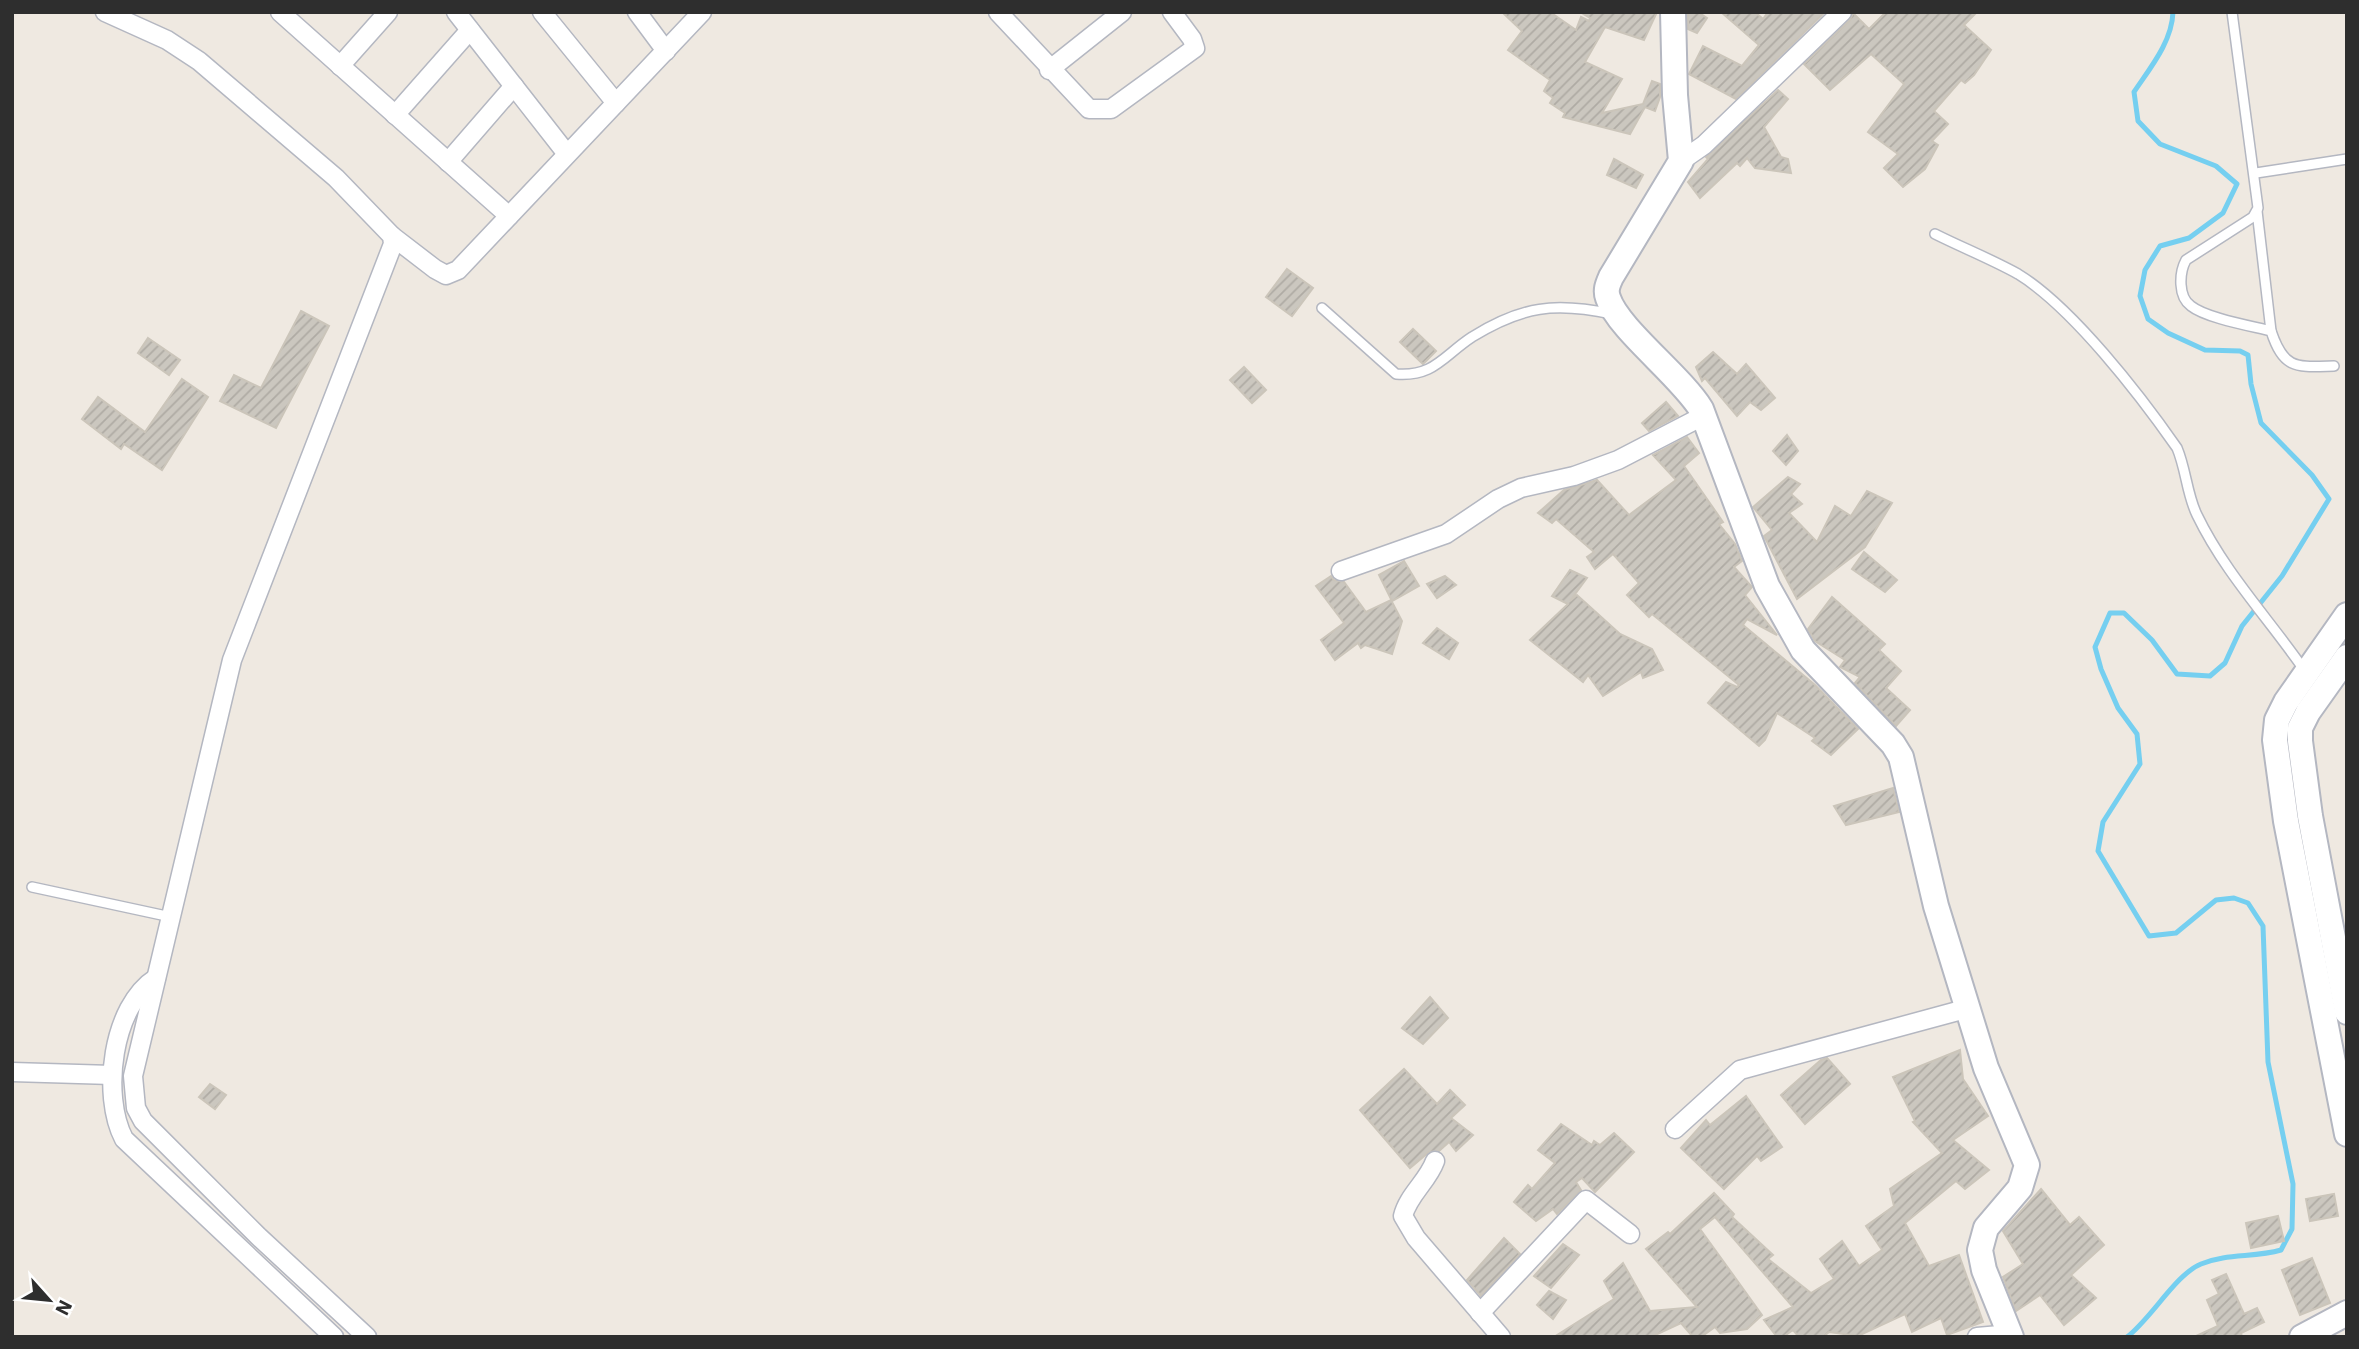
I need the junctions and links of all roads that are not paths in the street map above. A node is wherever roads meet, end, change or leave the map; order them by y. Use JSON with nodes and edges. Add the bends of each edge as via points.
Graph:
{"nodes":[{"id":1,"x":105,"y":12,"type":"edge"},
{"id":2,"x":388,"y":12,"type":"edge"},
{"id":3,"x":456,"y":12,"type":"edge"},
{"id":4,"x":542,"y":12,"type":"edge"},
{"id":5,"x":637,"y":12,"type":"edge"},
{"id":6,"x":702,"y":12,"type":"edge"},
{"id":7,"x":1122,"y":12,"type":"edge"},
{"id":8,"x":1171,"y":12,"type":"edge"},
{"id":9,"x":1674,"y":12,"type":"edge"},
{"id":10,"x":1842,"y":12,"type":"edge"},
{"id":11,"x":2232,"y":12,"type":"edge"},
{"id":12,"x":1001,"y":13,"type":"edge"},
{"id":13,"x":287,"y":15,"type":"edge"},
{"id":14,"x":470,"y":30,"type":"junction"},
{"id":15,"x":666,"y":51,"type":"junction"},
{"id":16,"x":340,"y":66,"type":"junction"},
{"id":17,"x":1049,"y":70,"type":"junction"},
{"id":18,"x":514,"y":86,"type":"junction"},
{"id":19,"x":616,"y":103,"type":"junction"},
{"id":20,"x":395,"y":115,"type":"junction"},
{"id":21,"x":567,"y":155,"type":"junction"},
{"id":22,"x":2347,"y":159,"type":"edge"},
{"id":23,"x":1681,"y":161,"type":"junction"},
{"id":24,"x":448,"y":162,"type":"junction"},
{"id":25,"x":2256,"y":173,"type":"junction"},
{"id":26,"x":2256,"y":211,"type":"junction"},
{"id":27,"x":509,"y":216,"type":"junction"},
{"id":28,"x":1936,"y":234,"type":"dead end"},
{"id":29,"x":393,"y":240,"type":"junction"},
{"id":30,"x":1322,"y":308,"type":"dead end"},
{"id":31,"x":1617,"y":315,"type":"junction"},
{"id":32,"x":2271,"y":331,"type":"junction"},
{"id":33,"x":2334,"y":366,"type":"dead end"},
{"id":34,"x":1703,"y":416,"type":"junction"},
{"id":35,"x":1341,"y":571,"type":"dead end"},
{"id":36,"x":2347,"y":615,"type":"edge"},
{"id":37,"x":2347,"y":657,"type":"edge"},
{"id":38,"x":2306,"y":673,"type":"junction"},
{"id":39,"x":2298,"y":819,"type":"junction"},
{"id":40,"x":32,"y":887,"type":"dead end"},
{"id":41,"x":171,"y":917,"type":"junction"},
{"id":42,"x":157,"y":977,"type":"junction"},
{"id":43,"x":1969,"y":1008,"type":"junction"},
{"id":44,"x":2347,"y":1012,"type":"edge"},
{"id":45,"x":12,"y":1072,"type":"edge"},
{"id":46,"x":112,"y":1075,"type":"junction"},
{"id":47,"x":1675,"y":1129,"type":"dead end"},
{"id":48,"x":2347,"y":1134,"type":"edge"},
{"id":49,"x":1436,"y":1161,"type":"dead end"},
{"id":50,"x":1630,"y":1234,"type":"dead end"},
{"id":51,"x":258,"y":1236,"type":"junction"},
{"id":52,"x":243,"y":1251,"type":"junction"},
{"id":53,"x":2347,"y":1312,"type":"edge"},
{"id":54,"x":1480,"y":1313,"type":"junction"},
{"id":55,"x":2011,"y":1335,"type":"edge"},
{"id":56,"x":334,"y":1337,"type":"edge"},
{"id":57,"x":367,"y":1337,"type":"edge"},
{"id":58,"x":1501,"y":1337,"type":"edge"},
{"id":59,"x":1977,"y":1337,"type":"edge"},
{"id":60,"x":2302,"y":1337,"type":"edge"}],
"edges":[{"from":1,"to":29,"type":"street","via":[[167,40],[199,61],[336,178]]},
{"from":2,"to":16,"type":"street"},
{"from":3,"to":14,"type":"street"},
{"from":4,"to":19,"type":"street"},
{"from":5,"to":15,"type":"street"},
{"from":6,"to":15,"type":"street"},
{"from":7,"to":17,"type":"street"},
{"from":8,"to":17,"type":"street","via":[[1195,48],[1111,109],[1088,109]]},
{"from":9,"to":23,"type":"street"},
{"from":10,"to":23,"type":"street","via":[[1704,145]]},
{"from":11,"to":25,"type":"lane"},
{"from":12,"to":17,"type":"street"},
{"from":13,"to":16,"type":"street"},
{"from":14,"to":18,"type":"street"},
{"from":14,"to":20,"type":"street"},
{"from":15,"to":19,"type":"street"},
{"from":16,"to":20,"type":"street"},
{"from":18,"to":21,"type":"street"},
{"from":18,"to":24,"type":"street"},
{"from":19,"to":21,"type":"street"},
{"from":20,"to":24,"type":"street"},
{"from":21,"to":27,"type":"street"},
{"from":22,"to":25,"type":"lane"},
{"from":23,"to":31,"type":"street","via":[[1611,277],[1608,299]]},
{"from":24,"to":27,"type":"street"},
{"from":25,"to":26,"type":"lane"},
{"from":26,"to":32,"type":"lane"},
{"from":26,"to":32,"type":"lane","via":[[2186,260],[2181,268],[2182,295],[2194,309]]},
{"from":27,"to":29,"type":"street","via":[[458,270],[446,275]]},
{"from":28,"to":38,"type":"lane","via":[[2020,275],[2083,331],[2177,447],[2196,514],[2241,588]]},
{"from":29,"to":41,"type":"street","via":[[232,660]]},
{"from":30,"to":31,"type":"lane","via":[[1396,374],[1413,376],[1428,371],[1489,328],[1535,308],[1574,306]]},
{"from":31,"to":34,"type":"street","via":[[1691,393]]},
{"from":32,"to":33,"type":"lane","via":[[2278,353],[2297,367]]},
{"from":34,"to":35,"type":"street","via":[[1618,460],[1521,488],[1446,534]]},
{"from":34,"to":43,"type":"street","via":[[1767,586],[1803,650],[1899,751],[1936,906]]},
{"from":36,"to":38,"type":"street"},
{"from":37,"to":39,"type":"street","via":[[2300,728]]},
{"from":38,"to":39,"type":"street","via":[[2277,720],[2276,740]]},
{"from":39,"to":44,"type":"street"},
{"from":39,"to":48,"type":"street"},
{"from":40,"to":41,"type":"lane"},
{"from":41,"to":42,"type":"street"},
{"from":42,"to":46,"type":"street","via":[[142,989],[130,1009],[118,1038]]},
{"from":42,"to":51,"type":"street","via":[[133,1076],[135,1108]]},
{"from":43,"to":47,"type":"street","via":[[1740,1070]]},
{"from":43,"to":55,"type":"street","via":[[1986,1068],[2027,1165],[2020,1188],[1986,1228],[1980,1250]]},
{"from":45,"to":46,"type":"street"},
{"from":46,"to":52,"type":"street","via":[[112,1109],[124,1139]]},
{"from":49,"to":54,"type":"street","via":[[1403,1216]]},
{"from":50,"to":54,"type":"street","via":[[1586,1200]]},
{"from":51,"to":52,"type":"street"},
{"from":51,"to":57,"type":"street"},
{"from":52,"to":56,"type":"street"},
{"from":53,"to":60,"type":"street"},
{"from":54,"to":58,"type":"street"},
{"from":55,"to":59,"type":"street"}]}
